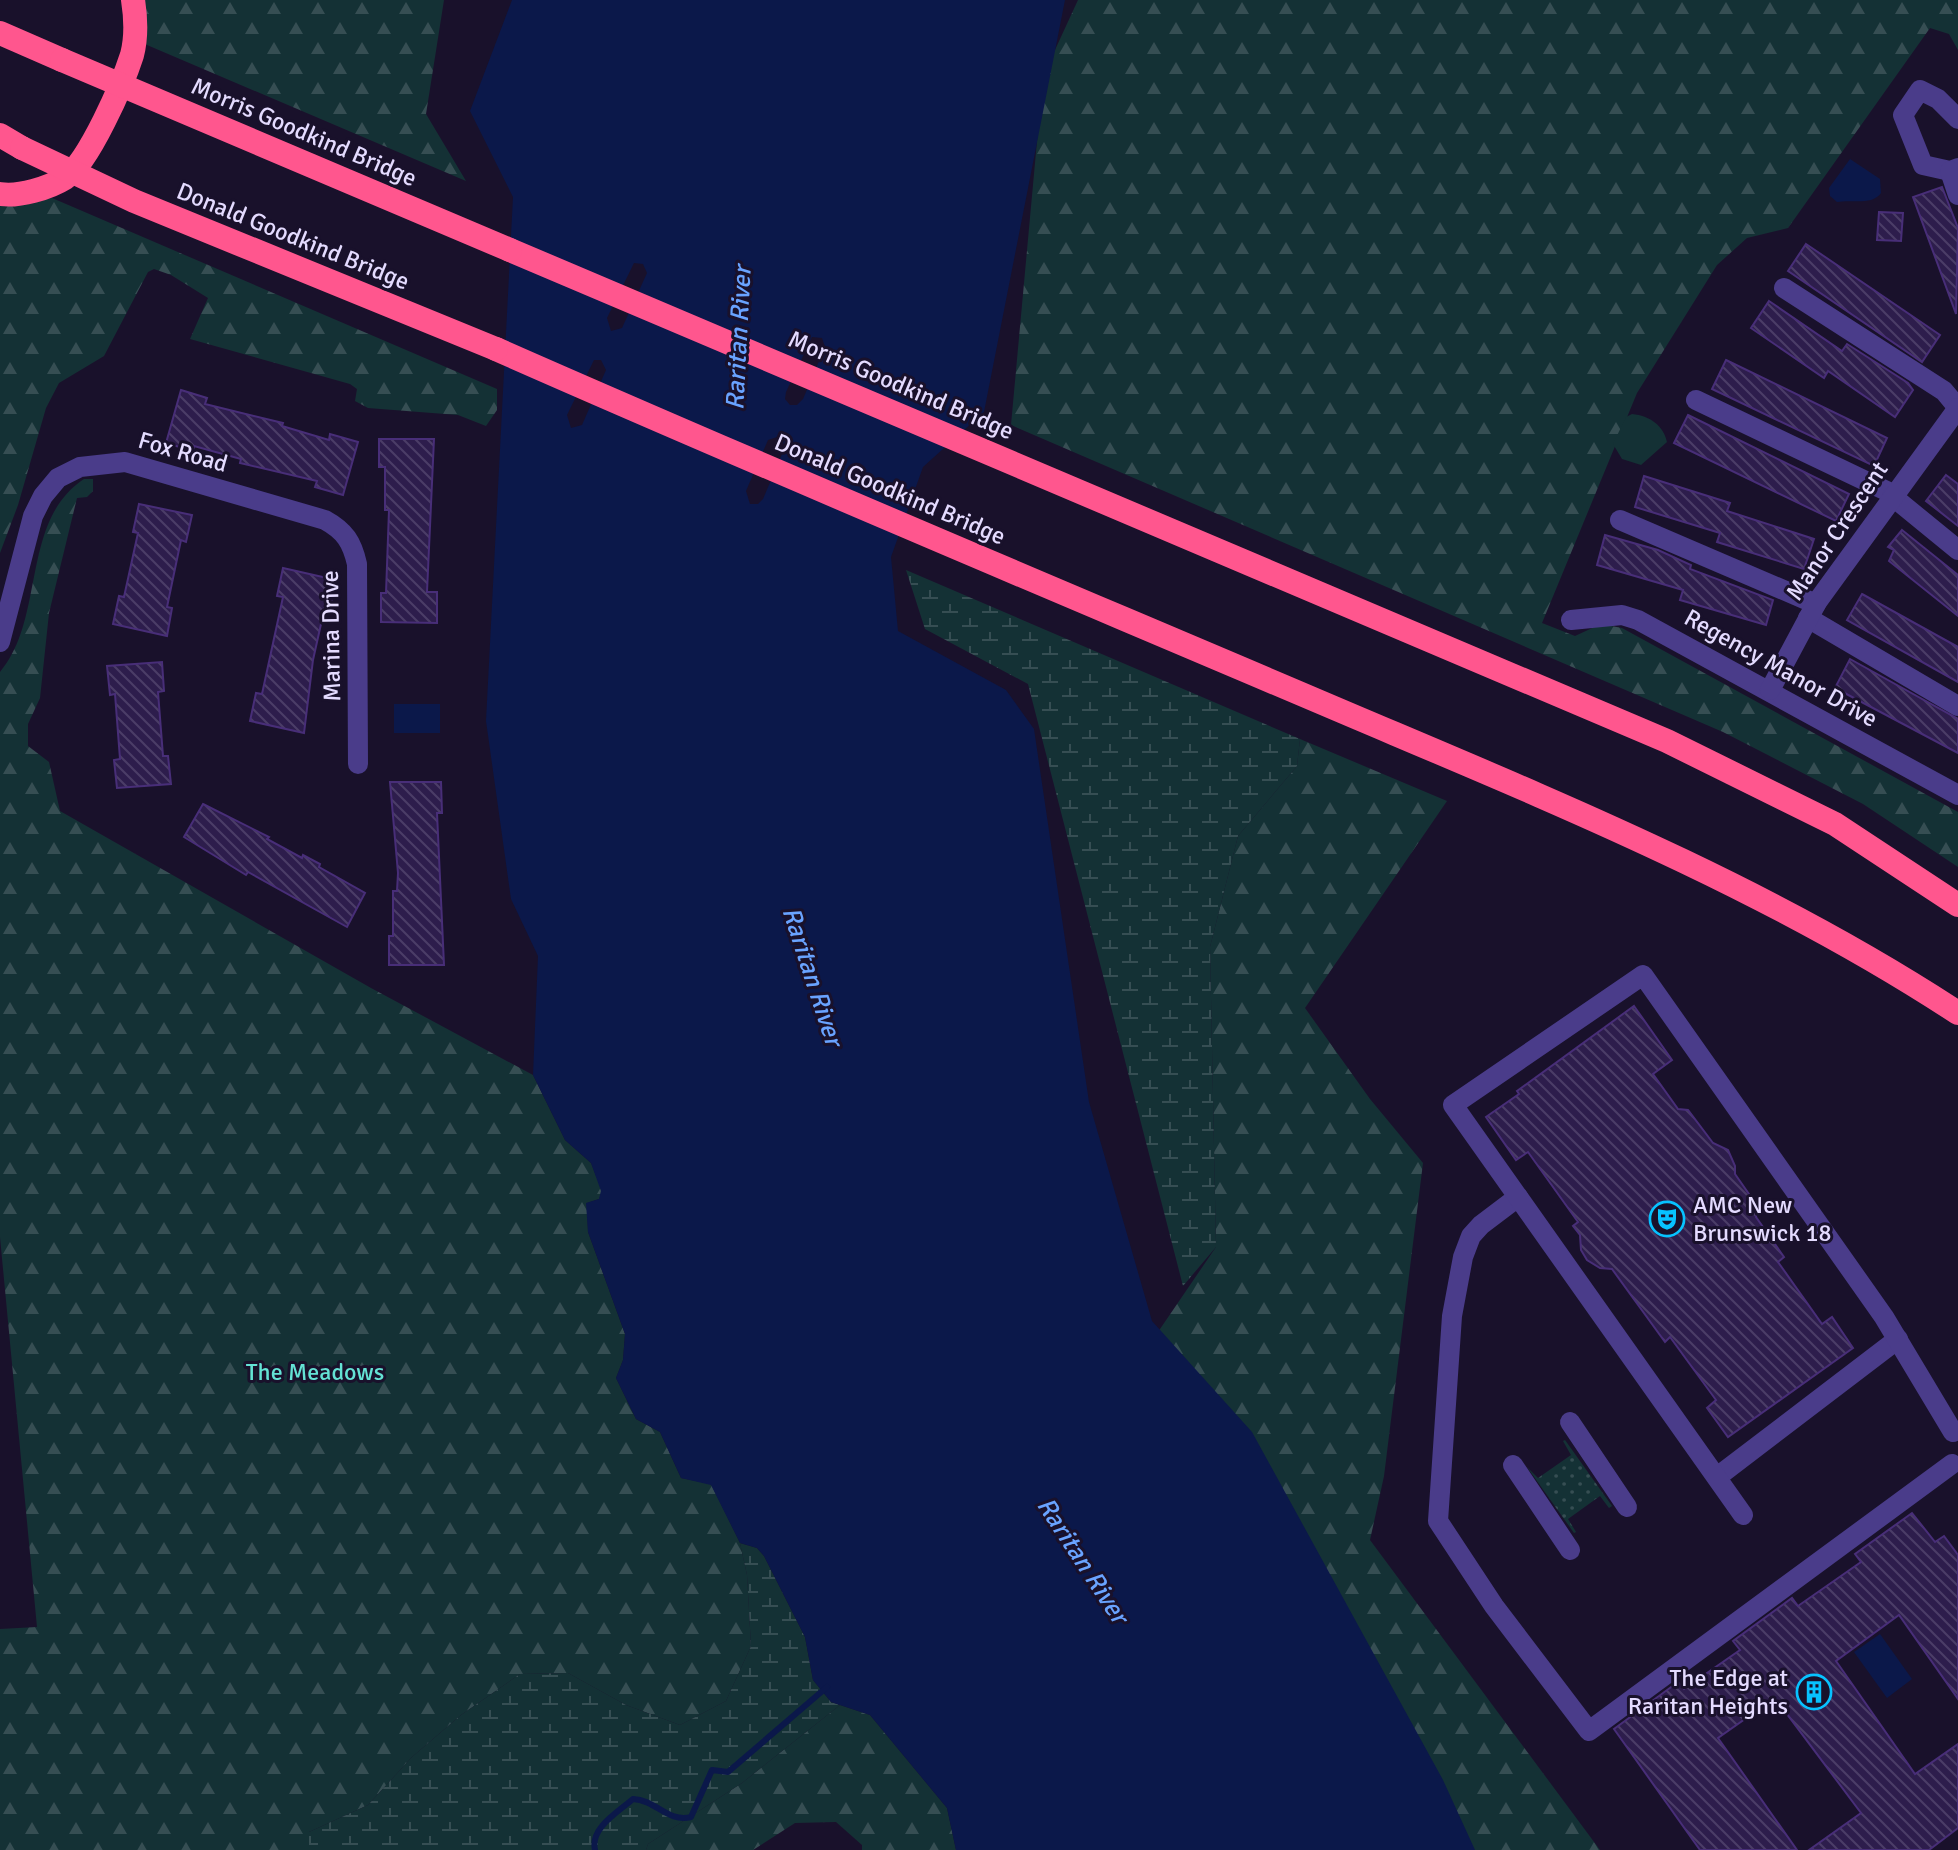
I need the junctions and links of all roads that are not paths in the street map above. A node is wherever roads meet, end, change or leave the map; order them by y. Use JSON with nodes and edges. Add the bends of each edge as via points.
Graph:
{"nodes":[{"id":1,"x":133,"y":0,"type":"edge"},
{"id":2,"x":0,"y":33,"type":"edge"},
{"id":3,"x":1958,"y":119,"type":"edge"},
{"id":4,"x":0,"y":135,"type":"edge"},
{"id":5,"x":1954,"y":170,"type":"edge"},
{"id":6,"x":0,"y":194,"type":"edge"},
{"id":7,"x":1958,"y":195,"type":"edge"},
{"id":8,"x":1784,"y":288,"type":"dead end"},
{"id":9,"x":1696,"y":400,"type":"dead end"},
{"id":10,"x":1958,"y":408,"type":"edge"},
{"id":11,"x":1892,"y":495,"type":"junction"},
{"id":12,"x":325,"y":520,"type":"joint"},
{"id":13,"x":1620,"y":520,"type":"dead end"},
{"id":14,"x":1958,"y":550,"type":"edge"},
{"id":15,"x":1812,"y":611,"type":"junction"},
{"id":16,"x":1571,"y":620,"type":"dead end"},
{"id":17,"x":0,"y":642,"type":"edge"},
{"id":18,"x":1770,"y":690,"type":"junction"},
{"id":19,"x":1958,"y":706,"type":"edge"},
{"id":20,"x":358,"y":764,"type":"dead end"},
{"id":21,"x":1958,"y":795,"type":"edge"},
{"id":22,"x":1958,"y":905,"type":"edge"},
{"id":23,"x":1958,"y":1013,"type":"edge"},
{"id":24,"x":1518,"y":1197,"type":"junction"},
{"id":25,"x":1898,"y":1339,"type":"junction"},
{"id":26,"x":1570,"y":1422,"type":"dead end"},
{"id":27,"x":1956,"y":1430,"type":"edge"},
{"id":28,"x":1513,"y":1465,"type":"dead end"},
{"id":29,"x":1955,"y":1466,"type":"edge"},
{"id":30,"x":1717,"y":1477,"type":"junction"},
{"id":31,"x":1627,"y":1507,"type":"dead end"},
{"id":32,"x":1743,"y":1515,"type":"dead end"},
{"id":33,"x":1570,"y":1550,"type":"dead end"}],
"edges":[{"from":1,"to":6,"type":"highway","via":[[137,23],[132,55],[87,155],[66,178],[37,190]]},
{"from":2,"to":22,"type":"highway","name":"Morris Goodkind Bridge","bridge":true,"via":[[1585,705],[1835,824]]},
{"from":3,"to":5,"type":"street","via":[[1920,90],[1903,115],[1923,165]]},
{"from":4,"to":23,"type":"highway","name":"Donald Goodkind Bridge","bridge":true,"via":[[134,201],[496,349],[1561,804],[1760,898],[1899,974]]},
{"from":5,"to":7,"type":"street"},
{"from":8,"to":10,"type":"street","via":[[1944,391]]},
{"from":9,"to":11,"type":"street"},
{"from":10,"to":11,"type":"street","name":"Manor Crescent"},
{"from":11,"to":14,"type":"street"},
{"from":11,"to":15,"type":"street","name":"Manor Crescent"},
{"from":12,"to":17,"type":"street","name":"Fox Road","via":[[125,462],[80,467],[58,478],[33,516]]},
{"from":12,"to":20,"type":"street","name":"Marina Drive","via":[[353,545],[357,564]]},
{"from":13,"to":15,"type":"street"},
{"from":15,"to":18,"type":"street","name":"Manor Crescent"},
{"from":15,"to":19,"type":"street"},
{"from":16,"to":18,"type":"street","name":"Regency Manor Drive","via":[[1622,615],[1638,620]]},
{"from":18,"to":21,"type":"street","name":"Regency Manor Drive"},
{"from":24,"to":25,"type":"street","via":[[1453,1105],[1643,975]]},
{"from":24,"to":29,"type":"street","via":[[1481,1225],[1463,1257],[1452,1316],[1438,1521],[1494,1606],[1589,1731]]},
{"from":24,"to":30,"type":"street"},
{"from":25,"to":27,"type":"street"},
{"from":25,"to":30,"type":"street"},
{"from":26,"to":31,"type":"street"},
{"from":27,"to":29,"type":"street","via":[[1947,1451]]},
{"from":28,"to":33,"type":"street"},
{"from":30,"to":32,"type":"street"}]}
